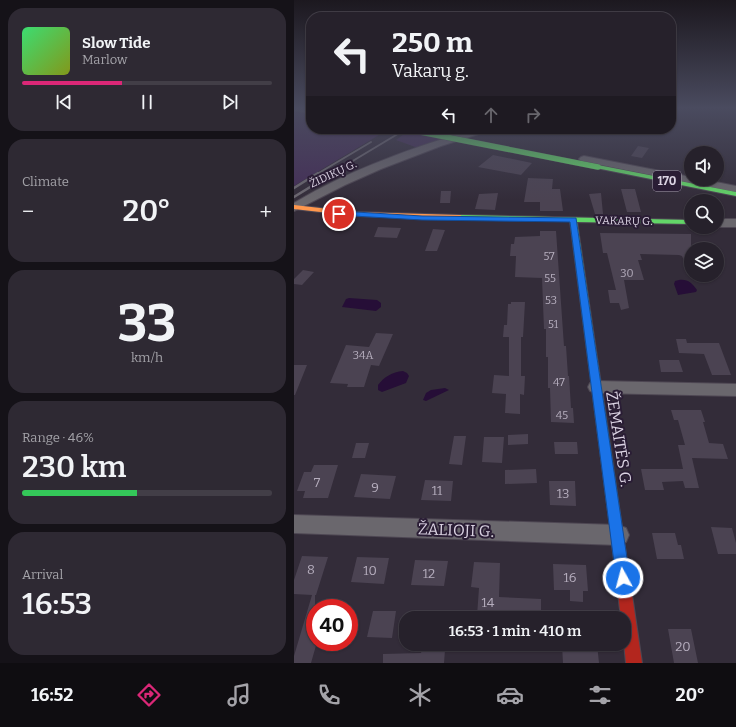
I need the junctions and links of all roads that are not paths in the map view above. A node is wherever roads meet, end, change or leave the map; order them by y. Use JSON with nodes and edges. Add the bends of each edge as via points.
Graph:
{"nodes":[{"id":1,"x":450,"y":138,"type":"edge"},
{"id":2,"x":454,"y":138,"type":"edge"},
{"id":3,"x":479,"y":138,"type":"edge"},
{"id":4,"x":447,"y":140,"type":"junction"},
{"id":5,"x":557,"y":164,"type":"dead end"},
{"id":6,"x":736,"y":189,"type":"edge"},
{"id":7,"x":736,"y":194,"type":"edge"},
{"id":8,"x":294,"y":208,"type":"edge"},
{"id":9,"x":573,"y":220,"type":"junction"},
{"id":10,"x":684,"y":222,"type":"edge"},
{"id":11,"x":724,"y":223,"type":"edge"},
{"id":12,"x":736,"y":223,"type":"edge"},
{"id":13,"x":596,"y":387,"type":"junction"},
{"id":14,"x":736,"y":390,"type":"edge"},
{"id":15,"x":294,"y":524,"type":"edge"},
{"id":16,"x":618,"y":535,"type":"junction"},
{"id":17,"x":634,"y":663,"type":"edge"}],
"edges":[{"from":1,"to":7,"type":"street","number":"170","bridge":true},
{"from":2,"to":4,"type":"street","name":"ŽIDIKŲ G."},
{"from":3,"to":6,"type":"street"},
{"from":4,"to":5,"type":"street"},
{"from":4,"to":8,"type":"street","name":"ŽIDIKŲ G.","via":[[318,193]]},
{"from":8,"to":9,"type":"street","name":"VAKARŲ G.","via":[[384,216]]},
{"from":9,"to":10,"type":"street","name":"VAKARŲ G."},
{"from":9,"to":13,"type":"street","name":"ŽEMAITĖS G."},
{"from":11,"to":12,"type":"street"},
{"from":13,"to":14,"type":"street"},
{"from":13,"to":16,"type":"street","name":"ŽEMAITĖS G."},
{"from":15,"to":16,"type":"street","name":"ŽALIOJI G."},
{"from":16,"to":17,"type":"street","name":"ŽEMAITĖS G."}]}
